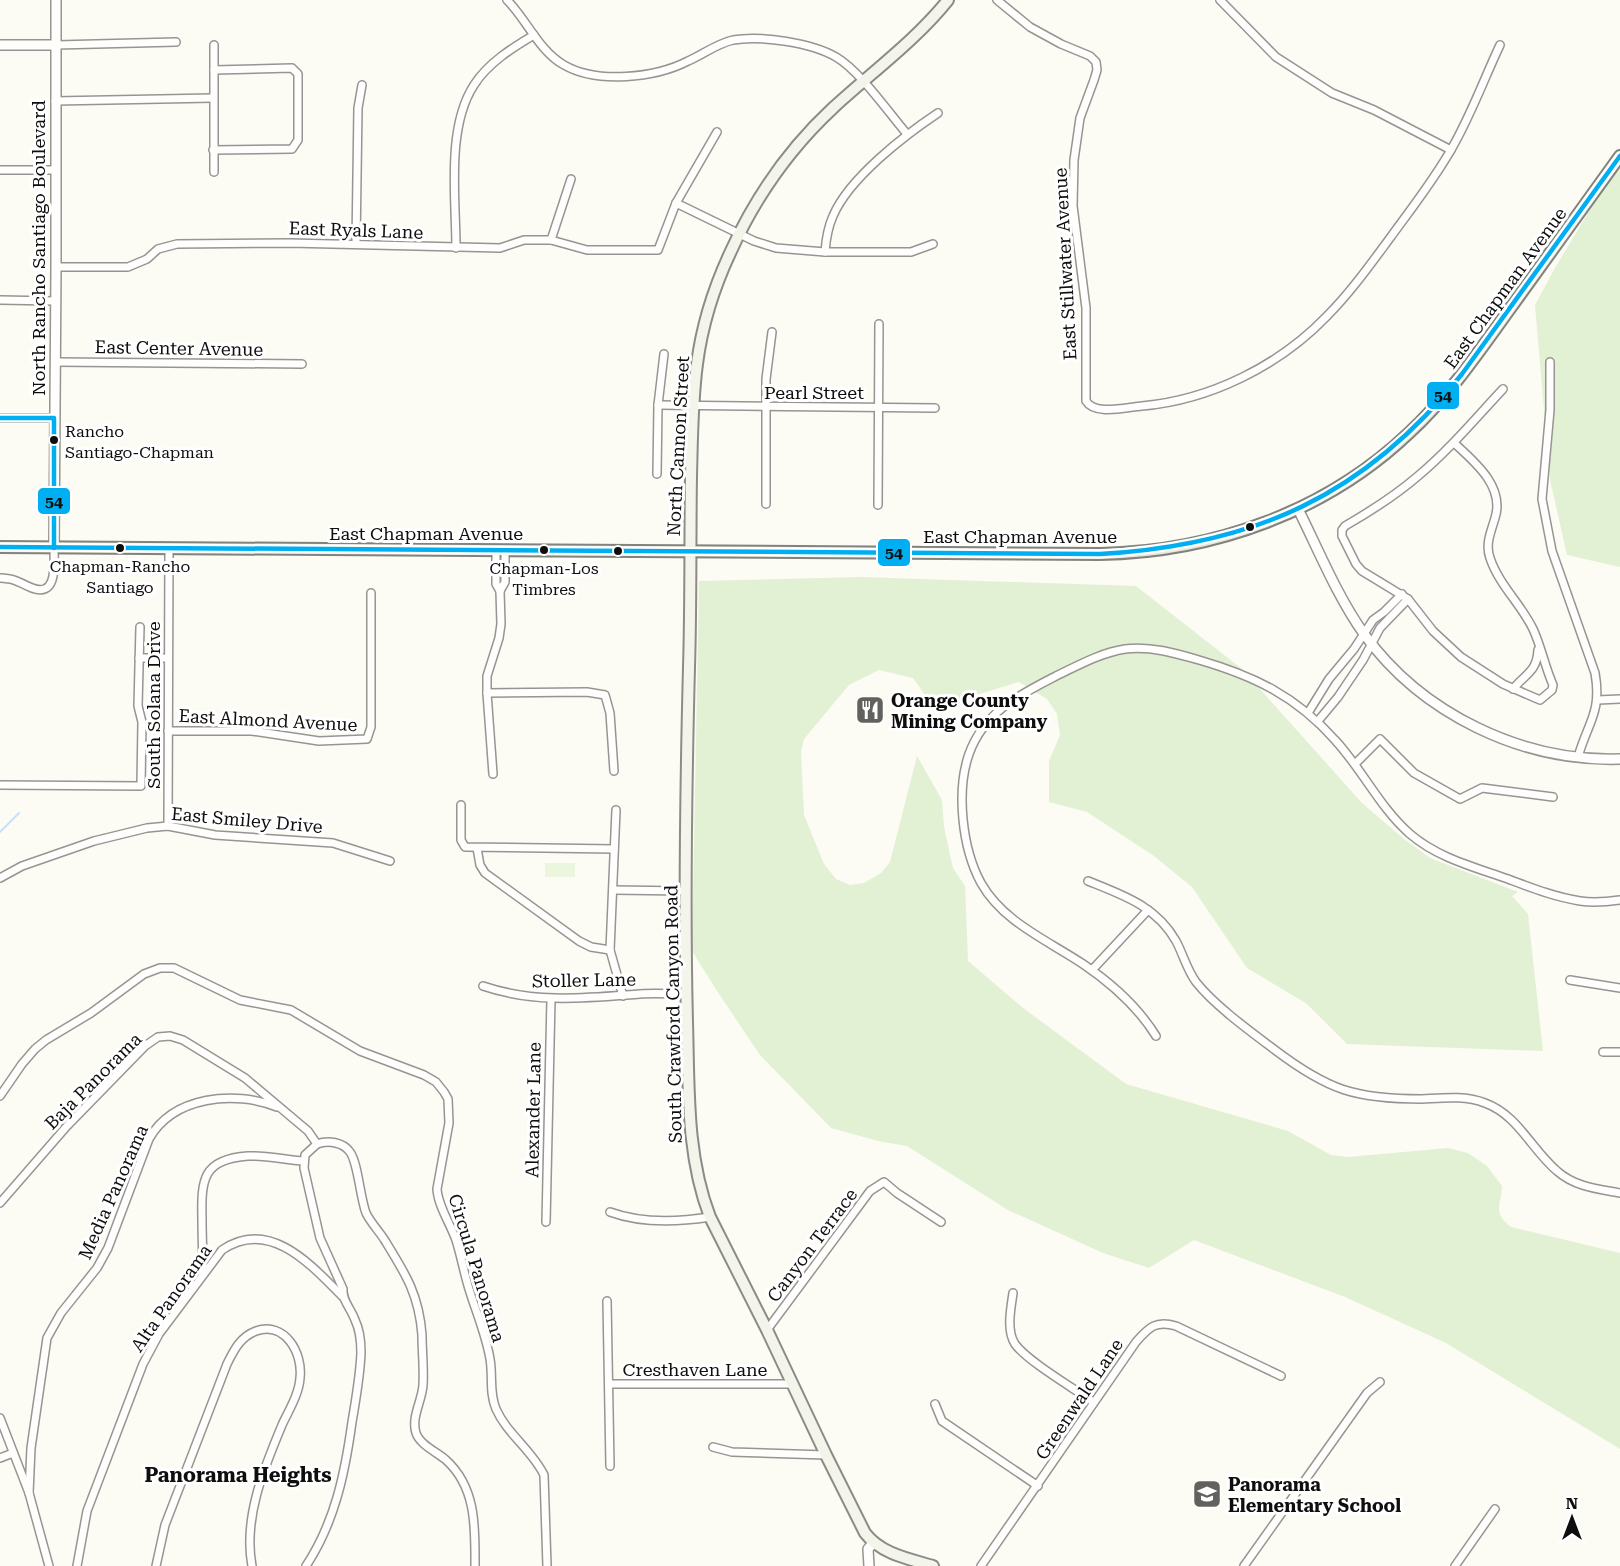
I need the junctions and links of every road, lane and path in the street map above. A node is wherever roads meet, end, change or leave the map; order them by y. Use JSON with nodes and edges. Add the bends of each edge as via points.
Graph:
{"nodes":[{"id":1,"x":56,"y":0,"type":"edge"},
{"id":2,"x":507,"y":0,"type":"edge"},
{"id":3,"x":948,"y":0,"type":"edge"},
{"id":4,"x":997,"y":0,"type":"edge"},
{"id":5,"x":1220,"y":0,"type":"edge"},
{"id":6,"x":534,"y":34,"type":"junction"},
{"id":7,"x":176,"y":42,"type":"dead end"},
{"id":8,"x":0,"y":45,"type":"edge"},
{"id":9,"x":56,"y":45,"type":"junction"},
{"id":10,"x":214,"y":45,"type":"dead end"},
{"id":11,"x":1500,"y":45,"type":"dead end"},
{"id":12,"x":214,"y":70,"type":"junction"},
{"id":13,"x":862,"y":82,"type":"junction"},
{"id":14,"x":362,"y":85,"type":"dead end"},
{"id":15,"x":213,"y":98,"type":"junction"},
{"id":16,"x":56,"y":101,"type":"junction"},
{"id":17,"x":938,"y":112,"type":"dead end"},
{"id":18,"x":717,"y":132,"type":"dead end"},
{"id":19,"x":907,"y":134,"type":"junction"},
{"id":20,"x":213,"y":150,"type":"junction"},
{"id":21,"x":1451,"y":150,"type":"junction"},
{"id":22,"x":1620,"y":156,"type":"edge"},
{"id":23,"x":0,"y":170,"type":"edge"},
{"id":24,"x":55,"y":170,"type":"junction"},
{"id":25,"x":214,"y":172,"type":"dead end"},
{"id":26,"x":571,"y":179,"type":"dead end"},
{"id":27,"x":676,"y":203,"type":"junction"},
{"id":28,"x":739,"y":234,"type":"junction"},
{"id":29,"x":551,"y":240,"type":"junction"},
{"id":30,"x":356,"y":244,"type":"junction"},
{"id":31,"x":933,"y":244,"type":"dead end"},
{"id":32,"x":456,"y":248,"type":"junction"},
{"id":33,"x":825,"y":252,"type":"junction"},
{"id":34,"x":56,"y":267,"type":"junction"},
{"id":35,"x":0,"y":300,"type":"edge"},
{"id":36,"x":55,"y":301,"type":"junction"},
{"id":37,"x":879,"y":324,"type":"dead end"},
{"id":38,"x":772,"y":332,"type":"dead end"},
{"id":39,"x":664,"y":354,"type":"dead end"},
{"id":40,"x":55,"y":362,"type":"junction"},
{"id":41,"x":1550,"y":362,"type":"dead end"},
{"id":42,"x":302,"y":364,"type":"dead end"},
{"id":43,"x":1503,"y":389,"type":"dead end"},
{"id":44,"x":658,"y":405,"type":"junction"},
{"id":45,"x":693,"y":406,"type":"junction"},
{"id":46,"x":765,"y":407,"type":"junction"},
{"id":47,"x":878,"y":407,"type":"junction"},
{"id":48,"x":935,"y":408,"type":"dead end"},
{"id":49,"x":0,"y":418,"type":"edge"},
{"id":50,"x":54,"y":418,"type":"junction"},
{"id":51,"x":1454,"y":443,"type":"junction"},
{"id":52,"x":657,"y":474,"type":"dead end"},
{"id":53,"x":766,"y":504,"type":"dead end"},
{"id":54,"x":878,"y":505,"type":"dead end"},
{"id":55,"x":1298,"y":509,"type":"junction"},
{"id":56,"x":0,"y":548,"type":"edge"},
{"id":57,"x":54,"y":548,"type":"junction"},
{"id":58,"x":169,"y":548,"type":"junction"},
{"id":59,"x":500,"y":550,"type":"junction"},
{"id":60,"x":690,"y":551,"type":"junction"},
{"id":61,"x":0,"y":578,"type":"edge"},
{"id":62,"x":371,"y":592,"type":"dead end"},
{"id":63,"x":1405,"y":597,"type":"junction"},
{"id":64,"x":140,"y":627,"type":"dead end"},
{"id":65,"x":1364,"y":633,"type":"junction"},
{"id":66,"x":1371,"y":643,"type":"junction"},
{"id":67,"x":1538,"y":645,"type":"junction"},
{"id":68,"x":139,"y":657,"type":"junction"},
{"id":69,"x":168,"y":658,"type":"junction"},
{"id":70,"x":1513,"y":689,"type":"junction"},
{"id":71,"x":487,"y":693,"type":"junction"},
{"id":72,"x":1620,"y":699,"type":"edge"},
{"id":73,"x":1598,"y":700,"type":"junction"},
{"id":74,"x":1308,"y":712,"type":"junction"},
{"id":75,"x":1318,"y":721,"type":"junction"},
{"id":76,"x":168,"y":731,"type":"junction"},
{"id":77,"x":1578,"y":757,"type":"junction"},
{"id":78,"x":1620,"y":759,"type":"edge"},
{"id":79,"x":1355,"y":764,"type":"junction"},
{"id":80,"x":614,"y":771,"type":"dead end"},
{"id":81,"x":493,"y":774,"type":"dead end"},
{"id":82,"x":0,"y":785,"type":"edge"},
{"id":83,"x":1553,"y":797,"type":"dead end"},
{"id":84,"x":461,"y":805,"type":"dead end"},
{"id":85,"x":616,"y":810,"type":"dead end"},
{"id":86,"x":168,"y":826,"type":"junction"},
{"id":87,"x":477,"y":848,"type":"junction"},
{"id":88,"x":614,"y":849,"type":"junction"},
{"id":89,"x":390,"y":861,"type":"dead end"},
{"id":90,"x":0,"y":878,"type":"edge"},
{"id":91,"x":1088,"y":881,"type":"dead end"},
{"id":92,"x":613,"y":890,"type":"junction"},
{"id":93,"x":686,"y":891,"type":"junction"},
{"id":94,"x":1620,"y":900,"type":"edge"},
{"id":95,"x":1148,"y":910,"type":"junction"},
{"id":96,"x":610,"y":950,"type":"junction"},
{"id":97,"x":1092,"y":970,"type":"junction"},
{"id":98,"x":1570,"y":980,"type":"dead end"},
{"id":99,"x":483,"y":986,"type":"dead end"},
{"id":100,"x":1620,"y":988,"type":"edge"},
{"id":101,"x":686,"y":994,"type":"junction"},
{"id":102,"x":623,"y":996,"type":"junction"},
{"id":103,"x":551,"y":999,"type":"junction"},
{"id":104,"x":1156,"y":1036,"type":"dead end"},
{"id":105,"x":1603,"y":1052,"type":"dead end"},
{"id":106,"x":1620,"y":1052,"type":"edge"},
{"id":107,"x":0,"y":1096,"type":"edge"},
{"id":108,"x":280,"y":1108,"type":"junction"},
{"id":109,"x":317,"y":1144,"type":"junction"},
{"id":110,"x":304,"y":1161,"type":"junction"},
{"id":111,"x":1620,"y":1193,"type":"edge"},
{"id":112,"x":0,"y":1203,"type":"edge"},
{"id":113,"x":610,"y":1212,"type":"dead end"},
{"id":114,"x":710,"y":1217,"type":"junction"},
{"id":115,"x":546,"y":1222,"type":"dead end"},
{"id":116,"x":940,"y":1222,"type":"dead end"},
{"id":117,"x":203,"y":1275,"type":"junction"},
{"id":118,"x":1013,"y":1293,"type":"dead end"},
{"id":119,"x":343,"y":1298,"type":"junction"},
{"id":120,"x":607,"y":1301,"type":"dead end"},
{"id":121,"x":767,"y":1330,"type":"junction"},
{"id":122,"x":1281,"y":1376,"type":"dead end"},
{"id":123,"x":1380,"y":1382,"type":"dead end"},
{"id":124,"x":609,"y":1384,"type":"junction"},
{"id":125,"x":793,"y":1384,"type":"junction"},
{"id":126,"x":1094,"y":1402,"type":"junction"},
{"id":127,"x":936,"y":1404,"type":"dead end"},
{"id":128,"x":0,"y":1418,"type":"edge"},
{"id":129,"x":712,"y":1448,"type":"dead end"},
{"id":130,"x":13,"y":1453,"type":"junction"},
{"id":131,"x":826,"y":1455,"type":"junction"},
{"id":132,"x":0,"y":1458,"type":"edge"},
{"id":133,"x":610,"y":1466,"type":"dead end"},
{"id":134,"x":1038,"y":1486,"type":"junction"},
{"id":135,"x":29,"y":1493,"type":"junction"},
{"id":136,"x":1495,"y":1509,"type":"dead end"},
{"id":137,"x":873,"y":1543,"type":"junction"},
{"id":138,"x":49,"y":1566,"type":"edge"},
{"id":139,"x":77,"y":1566,"type":"edge"},
{"id":140,"x":156,"y":1566,"type":"edge"},
{"id":141,"x":252,"y":1566,"type":"edge"},
{"id":142,"x":306,"y":1566,"type":"edge"},
{"id":143,"x":475,"y":1566,"type":"edge"},
{"id":144,"x":547,"y":1566,"type":"edge"},
{"id":145,"x":869,"y":1566,"type":"edge"},
{"id":146,"x":933,"y":1566,"type":"edge"},
{"id":147,"x":981,"y":1566,"type":"edge"},
{"id":148,"x":1244,"y":1566,"type":"edge"},
{"id":149,"x":1455,"y":1566,"type":"edge"}],
"edges":[{"from":1,"to":9,"type":"street","name":"North Rancho Santiago Boulevard"},
{"from":2,"to":6,"type":"street"},
{"from":3,"to":13,"type":"main road","name":"North Cannon Street"},
{"from":4,"to":21,"type":"street","name":"East Stillwater Avenue","via":[[1030,27],[1096,62],[1097,70],[1080,118],[1073,206],[1086,308],[1086,401],[1098,410],[1204,394],[1252,372],[1289,349],[1327,316],[1354,285]]},
{"from":5,"to":21,"type":"street","via":[[1276,57],[1332,93]]},
{"from":6,"to":13,"type":"street","via":[[551,56],[565,66],[602,76],[663,72],[715,46],[752,38],[815,48],[836,57]]},
{"from":6,"to":32,"type":"street","via":[[488,69],[474,85],[462,112],[455,151]]},
{"from":7,"to":9,"type":"street"},
{"from":8,"to":9,"type":"street"},
{"from":9,"to":16,"type":"street","name":"North Rancho Santiago Boulevard"},
{"from":10,"to":12,"type":"street"},
{"from":11,"to":21,"type":"street"},
{"from":12,"to":15,"type":"street"},
{"from":12,"to":20,"type":"street","via":[[292,68],[298,74],[298,140],[292,149]]},
{"from":13,"to":19,"type":"street"},
{"from":13,"to":28,"type":"main road","name":"North Cannon Street","via":[[794,149],[759,197]]},
{"from":14,"to":30,"type":"street","via":[[358,108]]},
{"from":15,"to":16,"type":"street"},
{"from":15,"to":20,"type":"street"},
{"from":16,"to":24,"type":"street","name":"North Rancho Santiago Boulevard"},
{"from":17,"to":19,"type":"street"},
{"from":18,"to":27,"type":"street"},
{"from":19,"to":33,"type":"street","via":[[866,172],[833,214]]},
{"from":20,"to":25,"type":"street"},
{"from":22,"to":55,"type":"main road","name":"East Chapman Avenue","via":[[1434,408],[1369,467]]},
{"from":23,"to":24,"type":"street"},
{"from":24,"to":34,"type":"street","name":"North Rancho Santiago Boulevard"},
{"from":26,"to":29,"type":"street"},
{"from":27,"to":28,"type":"street"},
{"from":27,"to":29,"type":"street","name":"East Ryals Lane","via":[[658,250],[587,250]]},
{"from":28,"to":33,"type":"street","via":[[776,248]]},
{"from":28,"to":45,"type":"main road","name":"North Cannon Street","via":[[707,315]]},
{"from":29,"to":32,"type":"street","name":"East Ryals Lane","via":[[524,240],[500,248]]},
{"from":30,"to":32,"type":"street","name":"East Ryals Lane"},
{"from":30,"to":34,"type":"street","name":"East Ryals Lane","via":[[177,244],[158,249],[128,267]]},
{"from":31,"to":33,"type":"street","via":[[911,252]]},
{"from":34,"to":36,"type":"street","name":"North Rancho Santiago Boulevard"},
{"from":35,"to":36,"type":"street"},
{"from":36,"to":40,"type":"street","name":"North Rancho Santiago Boulevard"},
{"from":37,"to":47,"type":"street"},
{"from":38,"to":46,"type":"street"},
{"from":39,"to":44,"type":"street"},
{"from":40,"to":42,"type":"street","name":"East Center Avenue"},
{"from":40,"to":50,"type":"street","name":"North Rancho Santiago Boulevard"},
{"from":41,"to":73,"type":"street","via":[[1542,499],[1552,551],[1595,673]]},
{"from":43,"to":51,"type":"street"},
{"from":44,"to":45,"type":"street","name":"Pearl Street"},
{"from":44,"to":52,"type":"street"},
{"from":45,"to":46,"type":"street","name":"Pearl Street"},
{"from":45,"to":60,"type":"main road","name":"North Cannon Street"},
{"from":46,"to":47,"type":"street","name":"Pearl Street"},
{"from":46,"to":53,"type":"street"},
{"from":47,"to":48,"type":"street","name":"Pearl Street"},
{"from":47,"to":54,"type":"street"},
{"from":49,"to":50,"type":"street"},
{"from":50,"to":57,"type":"street","name":"North Rancho Santiago Boulevard"},
{"from":51,"to":63,"type":"street","via":[[1399,491],[1342,530],[1345,544],[1362,571]]},
{"from":51,"to":67,"type":"street","via":[[1474,461],[1494,489],[1497,506],[1488,542],[1489,558],[1533,629]]},
{"from":55,"to":60,"type":"main road","name":"East Chapman Avenue","via":[[1218,538],[1123,554]]},
{"from":55,"to":65,"type":"street"},
{"from":56,"to":57,"type":"main road","name":"East Chapman Avenue"},
{"from":57,"to":58,"type":"main road","name":"East Chapman Avenue"},
{"from":57,"to":61,"type":"street","name":"North Rancho Santiago Boulevard","via":[[54,574],[45,588]]},
{"from":58,"to":59,"type":"main road","name":"East Chapman Avenue"},
{"from":58,"to":69,"type":"street","name":"South Solana Drive"},
{"from":59,"to":60,"type":"main road","name":"East Chapman Avenue"},
{"from":59,"to":71,"type":"street","via":[[496,584],[500,591],[501,624],[487,676]]},
{"from":60,"to":93,"type":"main road","name":"South Crawford Canyon Road"},
{"from":62,"to":76,"type":"street","name":"East Almond Avenue","via":[[371,727],[367,739],[319,741],[252,731]]},
{"from":63,"to":65,"type":"street","via":[[1373,620]]},
{"from":63,"to":66,"type":"street"},
{"from":63,"to":70,"type":"street","via":[[1447,645]]},
{"from":64,"to":68,"type":"street"},
{"from":65,"to":66,"type":"street"},
{"from":65,"to":74,"type":"street"},
{"from":66,"to":75,"type":"street","via":[[1338,697]]},
{"from":66,"to":77,"type":"street","via":[[1421,692],[1483,731],[1533,749]]},
{"from":67,"to":70,"type":"street","via":[[1532,672]]},
{"from":67,"to":70,"type":"street","via":[[1552,690],[1540,700]]},
{"from":68,"to":69,"type":"street"},
{"from":68,"to":82,"type":"street","via":[[141,786]]},
{"from":69,"to":76,"type":"street","name":"South Solana Drive"},
{"from":71,"to":80,"type":"street","via":[[605,695]]},
{"from":71,"to":81,"type":"street"},
{"from":72,"to":73,"type":"street"},
{"from":73,"to":77,"type":"street"},
{"from":74,"to":75,"type":"street"},
{"from":74,"to":97,"type":"street","via":[[1270,686],[1232,670],[1164,650],[1140,648],[1098,656],[1017,696],[987,723],[971,750],[962,782],[972,865],[993,902],[1010,918]]},
{"from":75,"to":79,"type":"street"},
{"from":76,"to":86,"type":"street","name":"South Solana Drive"},
{"from":77,"to":78,"type":"street"},
{"from":79,"to":83,"type":"street","via":[[1380,739],[1414,773],[1460,799],[1482,788]]},
{"from":79,"to":94,"type":"street","via":[[1404,829],[1436,853],[1565,898]]},
{"from":84,"to":87,"type":"street","via":[[462,844]]},
{"from":85,"to":88,"type":"street"},
{"from":86,"to":89,"type":"street","name":"East Smiley Drive","via":[[215,835],[333,843]]},
{"from":86,"to":90,"type":"street","name":"East Smiley Drive","via":[[94,841],[22,866]]},
{"from":87,"to":88,"type":"street"},
{"from":87,"to":96,"type":"street","via":[[485,873],[579,941]]},
{"from":88,"to":92,"type":"street"},
{"from":91,"to":95,"type":"street","via":[[1129,897]]},
{"from":92,"to":93,"type":"street"},
{"from":92,"to":96,"type":"street"},
{"from":93,"to":101,"type":"main road","name":"South Crawford Canyon Road"},
{"from":95,"to":97,"type":"street"},
{"from":95,"to":111,"type":"street","via":[[1168,929],[1194,979],[1210,997],[1322,1082],[1363,1096],[1472,1099],[1485,1103],[1515,1123],[1562,1175],[1592,1189]]},
{"from":96,"to":102,"type":"street"},
{"from":97,"to":104,"type":"street","via":[[1139,1011]]},
{"from":98,"to":100,"type":"street"},
{"from":99,"to":103,"type":"street","name":"Stoller Lane","via":[[506,994]]},
{"from":101,"to":102,"type":"street","name":"Stoller Lane"},
{"from":101,"to":114,"type":"main road","name":"South Crawford Canyon Road","via":[[693,1151]]},
{"from":102,"to":103,"type":"street","name":"Stoller Lane"},
{"from":103,"to":115,"type":"street","name":"Alexander Lane"},
{"from":105,"to":106,"type":"street"},
{"from":107,"to":144,"type":"street","name":"Circula Panorama","via":[[22,1064],[46,1040],[144,974],[160,968],[188,973],[240,1000],[291,1010],[360,1051],[436,1082],[448,1100],[449,1123],[438,1199],[456,1242],[486,1340],[495,1408],[544,1475]]},
{"from":108,"to":109,"type":"street","name":"Baja Panorama","via":[[308,1131]]},
{"from":108,"to":112,"type":"street","name":"Baja Panorama","via":[[245,1078],[183,1040],[158,1038],[145,1046],[67,1126]]},
{"from":108,"to":135,"type":"street","name":"Media Panorama","via":[[241,1098],[209,1101],[177,1111],[155,1128],[98,1268],[61,1313],[47,1338],[31,1448]]},
{"from":109,"to":110,"type":"street"},
{"from":109,"to":143,"type":"street","via":[[339,1143],[353,1156],[367,1214],[417,1300],[423,1386],[415,1431],[421,1441],[448,1461],[467,1490],[474,1520]]},
{"from":110,"to":117,"type":"street","via":[[250,1156],[227,1159],[211,1169],[201,1196]]},
{"from":110,"to":119,"type":"street","via":[[320,1238],[343,1289]]},
{"from":113,"to":114,"type":"street","via":[[644,1219]]},
{"from":114,"to":121,"type":"main road","name":"South Crawford Canyon Road"},
{"from":116,"to":121,"type":"street","name":"Canyon Terrace","via":[[884,1182],[870,1191]]},
{"from":117,"to":119,"type":"street","name":"Alta Panorama","via":[[231,1244],[265,1240],[292,1250]]},
{"from":117,"to":139,"type":"street","name":"Alta Panorama","via":[[159,1334],[143,1364],[87,1511]]},
{"from":118,"to":126,"type":"street","via":[[1009,1319],[1014,1343]]},
{"from":119,"to":142,"type":"street","via":[[360,1336],[355,1406],[333,1516]]},
{"from":120,"to":124,"type":"street","name":"Cresthaven Lane"},
{"from":121,"to":125,"type":"main road","name":"South Crawford Canyon Road"},
{"from":122,"to":126,"type":"street","name":"Greenwald Lane","via":[[1176,1326],[1155,1324],[1136,1342]]},
{"from":123,"to":148,"type":"street","via":[[1367,1393]]},
{"from":124,"to":125,"type":"street","name":"Cresthaven Lane"},
{"from":124,"to":133,"type":"street"},
{"from":125,"to":131,"type":"main road","name":"South Crawford Canyon Road"},
{"from":126,"to":134,"type":"street","name":"Greenwald Lane"},
{"from":127,"to":134,"type":"street","via":[[942,1421]]},
{"from":128,"to":130,"type":"street"},
{"from":129,"to":131,"type":"street"},
{"from":130,"to":132,"type":"street"},
{"from":130,"to":135,"type":"street"},
{"from":131,"to":137,"type":"main road","name":"South Crawford Canyon Road"},
{"from":134,"to":147,"type":"street","name":"Greenwald Lane"},
{"from":135,"to":138,"type":"street"},
{"from":136,"to":149,"type":"street"},
{"from":137,"to":145,"type":"street","via":[[868,1551]]},
{"from":137,"to":146,"type":"main road","via":[[888,1552]]},
{"from":140,"to":141,"type":"street","via":[[162,1533],[226,1364],[248,1335],[267,1329],[279,1331],[296,1348],[300,1378],[255,1503],[250,1529]]}]}
